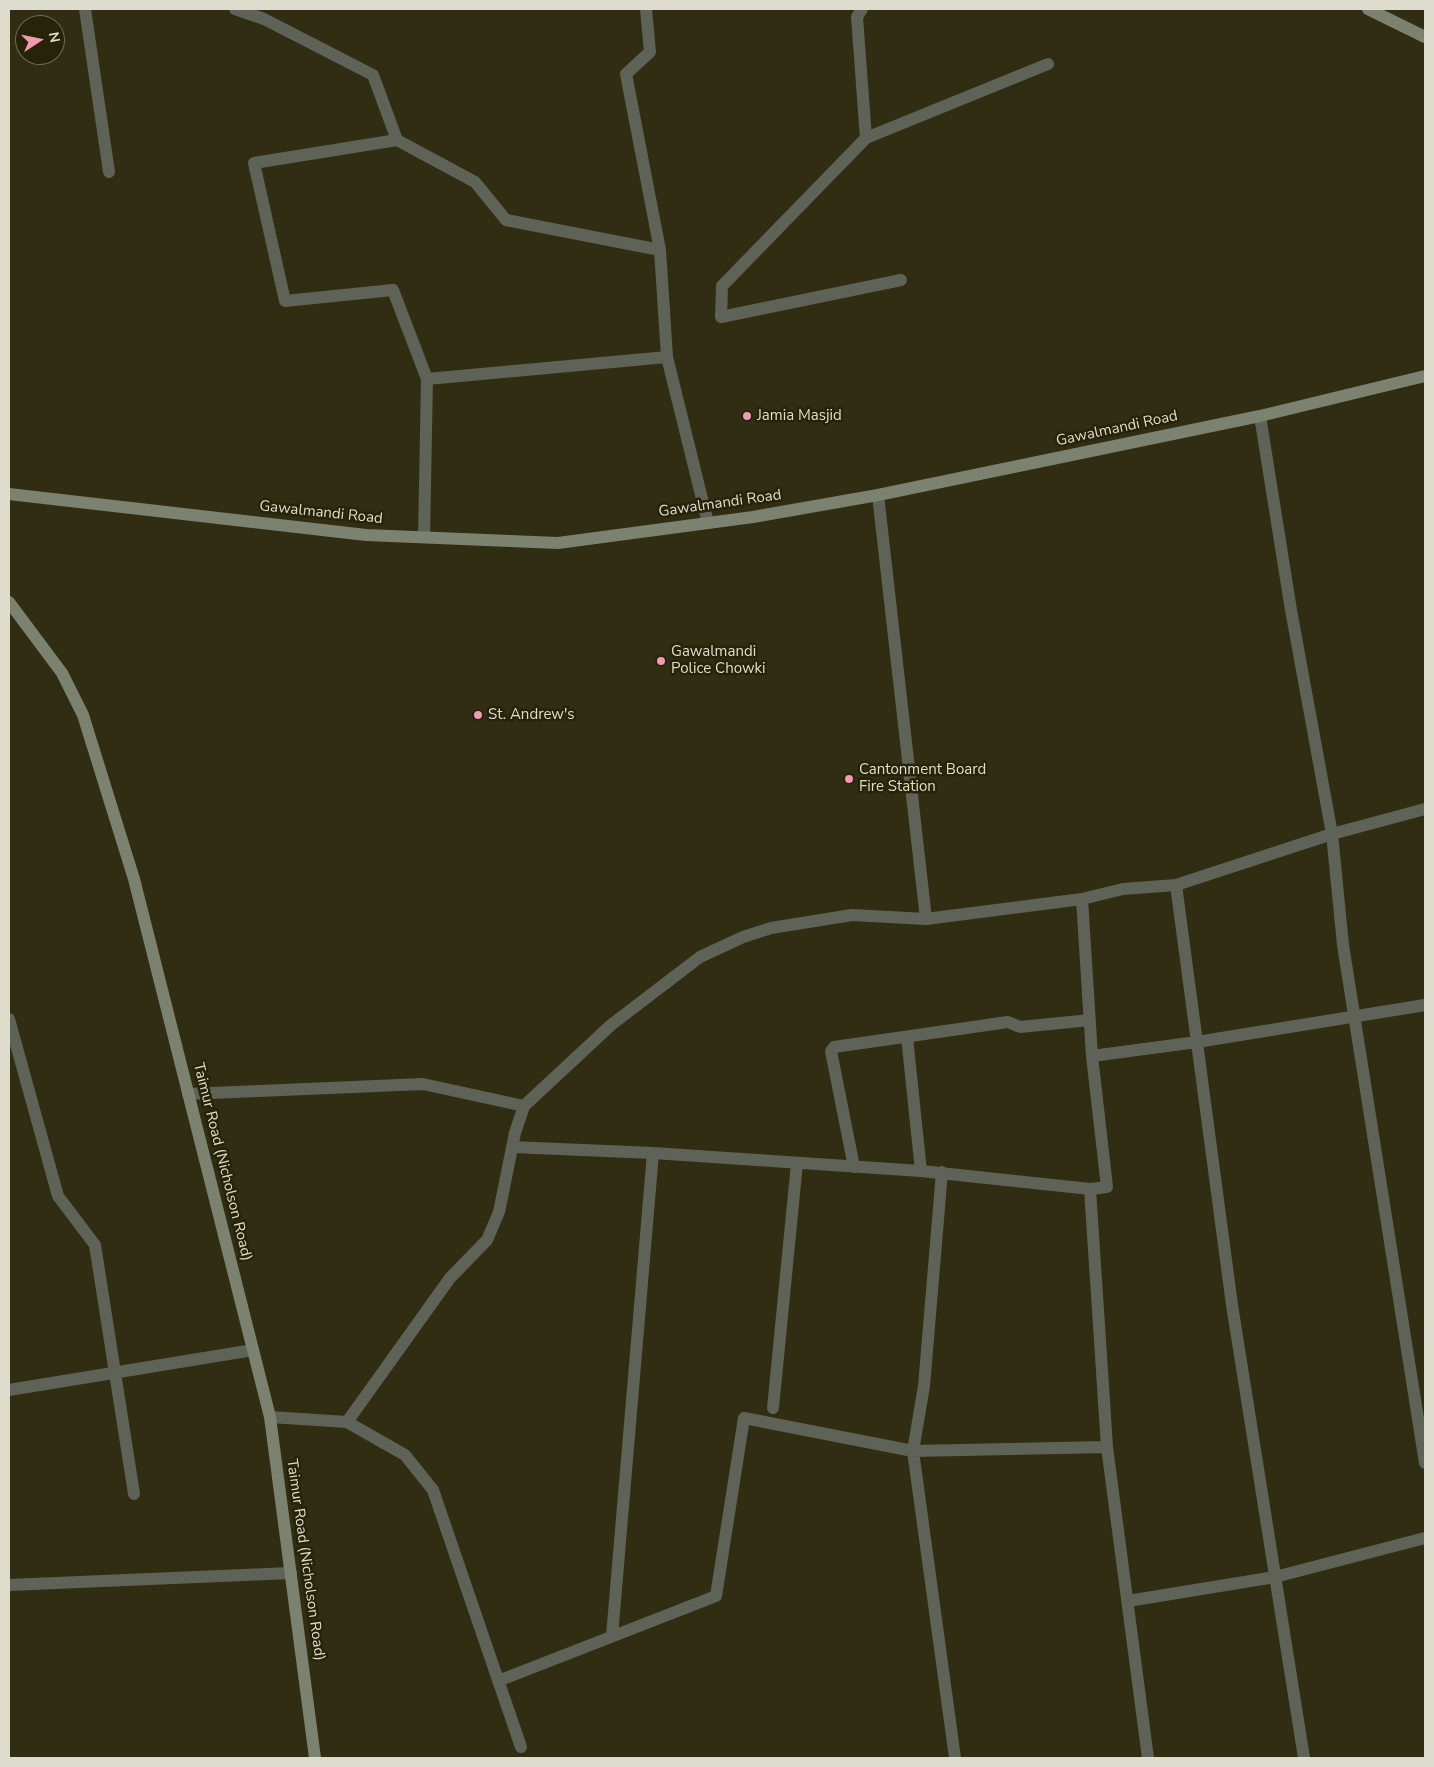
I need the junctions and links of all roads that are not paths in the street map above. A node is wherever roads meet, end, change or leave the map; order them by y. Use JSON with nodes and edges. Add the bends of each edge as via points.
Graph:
{"nodes":[{"id":1,"x":86,"y":9,"type":"edge"},
{"id":2,"x":235,"y":9,"type":"edge"},
{"id":3,"x":646,"y":9,"type":"edge"},
{"id":4,"x":862,"y":9,"type":"edge"},
{"id":5,"x":1368,"y":9,"type":"edge"},
{"id":6,"x":1425,"y":36,"type":"edge"},
{"id":7,"x":1048,"y":64,"type":"dead end"},
{"id":8,"x":866,"y":138,"type":"junction"},
{"id":9,"x":397,"y":140,"type":"junction"},
{"id":10,"x":109,"y":172,"type":"dead end"},
{"id":11,"x":660,"y":250,"type":"junction"},
{"id":12,"x":901,"y":280,"type":"dead end"},
{"id":13,"x":667,"y":357,"type":"junction"},
{"id":14,"x":1425,"y":376,"type":"edge"},
{"id":15,"x":427,"y":380,"type":"junction"},
{"id":16,"x":1260,"y":416,"type":"junction"},
{"id":17,"x":9,"y":494,"type":"edge"},
{"id":18,"x":878,"y":495,"type":"junction"},
{"id":19,"x":708,"y":523,"type":"junction"},
{"id":20,"x":424,"y":537,"type":"junction"},
{"id":21,"x":9,"y":602,"type":"edge"},
{"id":22,"x":1425,"y":809,"type":"edge"},
{"id":23,"x":1332,"y":834,"type":"junction"},
{"id":24,"x":1176,"y":885,"type":"junction"},
{"id":25,"x":1082,"y":899,"type":"junction"},
{"id":26,"x":926,"y":919,"type":"junction"},
{"id":27,"x":1425,"y":1005,"type":"edge"},
{"id":28,"x":1355,"y":1017,"type":"junction"},
{"id":29,"x":9,"y":1019,"type":"edge"},
{"id":30,"x":1090,"y":1020,"type":"junction"},
{"id":31,"x":907,"y":1037,"type":"junction"},
{"id":32,"x":1197,"y":1042,"type":"junction"},
{"id":33,"x":1092,"y":1056,"type":"junction"},
{"id":34,"x":188,"y":1094,"type":"junction"},
{"id":35,"x":524,"y":1106,"type":"junction"},
{"id":36,"x":512,"y":1147,"type":"junction"},
{"id":37,"x":653,"y":1153,"type":"junction"},
{"id":38,"x":797,"y":1163,"type":"junction"},
{"id":39,"x":854,"y":1167,"type":"junction"},
{"id":40,"x":920,"y":1171,"type":"junction"},
{"id":41,"x":942,"y":1172,"type":"junction"},
{"id":42,"x":1090,"y":1189,"type":"junction"},
{"id":43,"x":253,"y":1350,"type":"junction"},
{"id":44,"x":116,"y":1372,"type":"junction"},
{"id":45,"x":9,"y":1390,"type":"edge"},
{"id":46,"x":773,"y":1408,"type":"dead end"},
{"id":47,"x":270,"y":1417,"type":"junction"},
{"id":48,"x":347,"y":1422,"type":"junction"},
{"id":49,"x":1107,"y":1447,"type":"junction"},
{"id":50,"x":913,"y":1451,"type":"junction"},
{"id":51,"x":1425,"y":1463,"type":"edge"},
{"id":52,"x":134,"y":1494,"type":"dead end"},
{"id":53,"x":1425,"y":1538,"type":"edge"},
{"id":54,"x":291,"y":1573,"type":"junction"},
{"id":55,"x":1275,"y":1577,"type":"junction"},
{"id":56,"x":9,"y":1584,"type":"edge"},
{"id":57,"x":1128,"y":1601,"type":"junction"},
{"id":58,"x":612,"y":1636,"type":"junction"},
{"id":59,"x":498,"y":1680,"type":"junction"},
{"id":60,"x":522,"y":1747,"type":"dead end"},
{"id":61,"x":315,"y":1758,"type":"edge"},
{"id":62,"x":955,"y":1758,"type":"edge"},
{"id":63,"x":1148,"y":1758,"type":"edge"},
{"id":64,"x":1304,"y":1758,"type":"edge"}],
"edges":[{"from":1,"to":10,"type":"street"},
{"from":2,"to":9,"type":"street","via":[[264,19],[373,75]]},
{"from":3,"to":11,"type":"street","via":[[650,52],[626,74]]},
{"from":4,"to":8,"type":"street","via":[[857,17]]},
{"from":5,"to":6,"type":"street"},
{"from":7,"to":8,"type":"street"},
{"from":8,"to":12,"type":"street","via":[[722,286],[722,317]]},
{"from":9,"to":11,"type":"street","via":[[475,182],[506,220]]},
{"from":9,"to":15,"type":"street","via":[[254,163],[285,301],[393,290]]},
{"from":11,"to":13,"type":"street"},
{"from":13,"to":15,"type":"street"},
{"from":13,"to":19,"type":"street"},
{"from":14,"to":16,"type":"street","name":"Gawalmandi Road"},
{"from":15,"to":20,"type":"street"},
{"from":16,"to":18,"type":"street","name":"Gawalmandi Road"},
{"from":16,"to":23,"type":"street"},
{"from":17,"to":20,"type":"street","name":"Gawalmandi Road","via":[[366,535]]},
{"from":18,"to":19,"type":"street","name":"Gawalmandi Road"},
{"from":18,"to":26,"type":"street"},
{"from":19,"to":20,"type":"street","name":"Gawalmandi Road","via":[[558,544]]},
{"from":21,"to":34,"type":"street","name":"Taimur Road (Nicholson Road)","via":[[62,673],[83,715],[134,879]]},
{"from":22,"to":23,"type":"street"},
{"from":23,"to":24,"type":"street"},
{"from":23,"to":28,"type":"street","via":[[1343,945]]},
{"from":24,"to":25,"type":"street","via":[[1123,889]]},
{"from":24,"to":32,"type":"street"},
{"from":25,"to":26,"type":"street"},
{"from":25,"to":30,"type":"street"},
{"from":26,"to":35,"type":"street","via":[[852,915],[771,928],[700,956],[611,1025]]},
{"from":27,"to":28,"type":"street"},
{"from":28,"to":32,"type":"street"},
{"from":28,"to":51,"type":"street"},
{"from":29,"to":44,"type":"street","via":[[58,1196],[95,1245]]},
{"from":30,"to":31,"type":"street","via":[[1020,1027],[1008,1022]]},
{"from":30,"to":33,"type":"street"},
{"from":31,"to":39,"type":"street","via":[[834,1047],[832,1052]]},
{"from":31,"to":40,"type":"street"},
{"from":32,"to":33,"type":"street"},
{"from":32,"to":55,"type":"street","via":[[1232,1305]]},
{"from":33,"to":42,"type":"street","via":[[1107,1187]]},
{"from":34,"to":35,"type":"street","via":[[423,1084]]},
{"from":34,"to":43,"type":"street","name":"Taimur Road (Nicholson Road)"},
{"from":35,"to":36,"type":"street"},
{"from":36,"to":37,"type":"street"},
{"from":36,"to":48,"type":"street","via":[[499,1212],[487,1240],[450,1278]]},
{"from":37,"to":38,"type":"street"},
{"from":37,"to":58,"type":"street"},
{"from":38,"to":39,"type":"street"},
{"from":38,"to":46,"type":"street"},
{"from":39,"to":40,"type":"street"},
{"from":40,"to":41,"type":"street"},
{"from":41,"to":42,"type":"street"},
{"from":41,"to":50,"type":"street","via":[[924,1386]]},
{"from":42,"to":49,"type":"street"},
{"from":43,"to":44,"type":"street"},
{"from":43,"to":47,"type":"street","name":"Taimur Road (Nicholson Road)"},
{"from":44,"to":45,"type":"street"},
{"from":44,"to":52,"type":"street"},
{"from":47,"to":48,"type":"street"},
{"from":47,"to":54,"type":"street","name":"Taimur Road (Nicholson Road)"},
{"from":48,"to":59,"type":"street","via":[[405,1455],[433,1490]]},
{"from":49,"to":50,"type":"street"},
{"from":49,"to":57,"type":"street"},
{"from":50,"to":58,"type":"street","via":[[744,1418],[716,1596]]},
{"from":50,"to":62,"type":"street"},
{"from":53,"to":55,"type":"street"},
{"from":54,"to":56,"type":"street"},
{"from":54,"to":61,"type":"street","name":"Taimur Road (Nicholson Road)"},
{"from":55,"to":57,"type":"street"},
{"from":55,"to":64,"type":"street"},
{"from":57,"to":63,"type":"street"},
{"from":58,"to":59,"type":"street"},
{"from":59,"to":60,"type":"street"}]}
